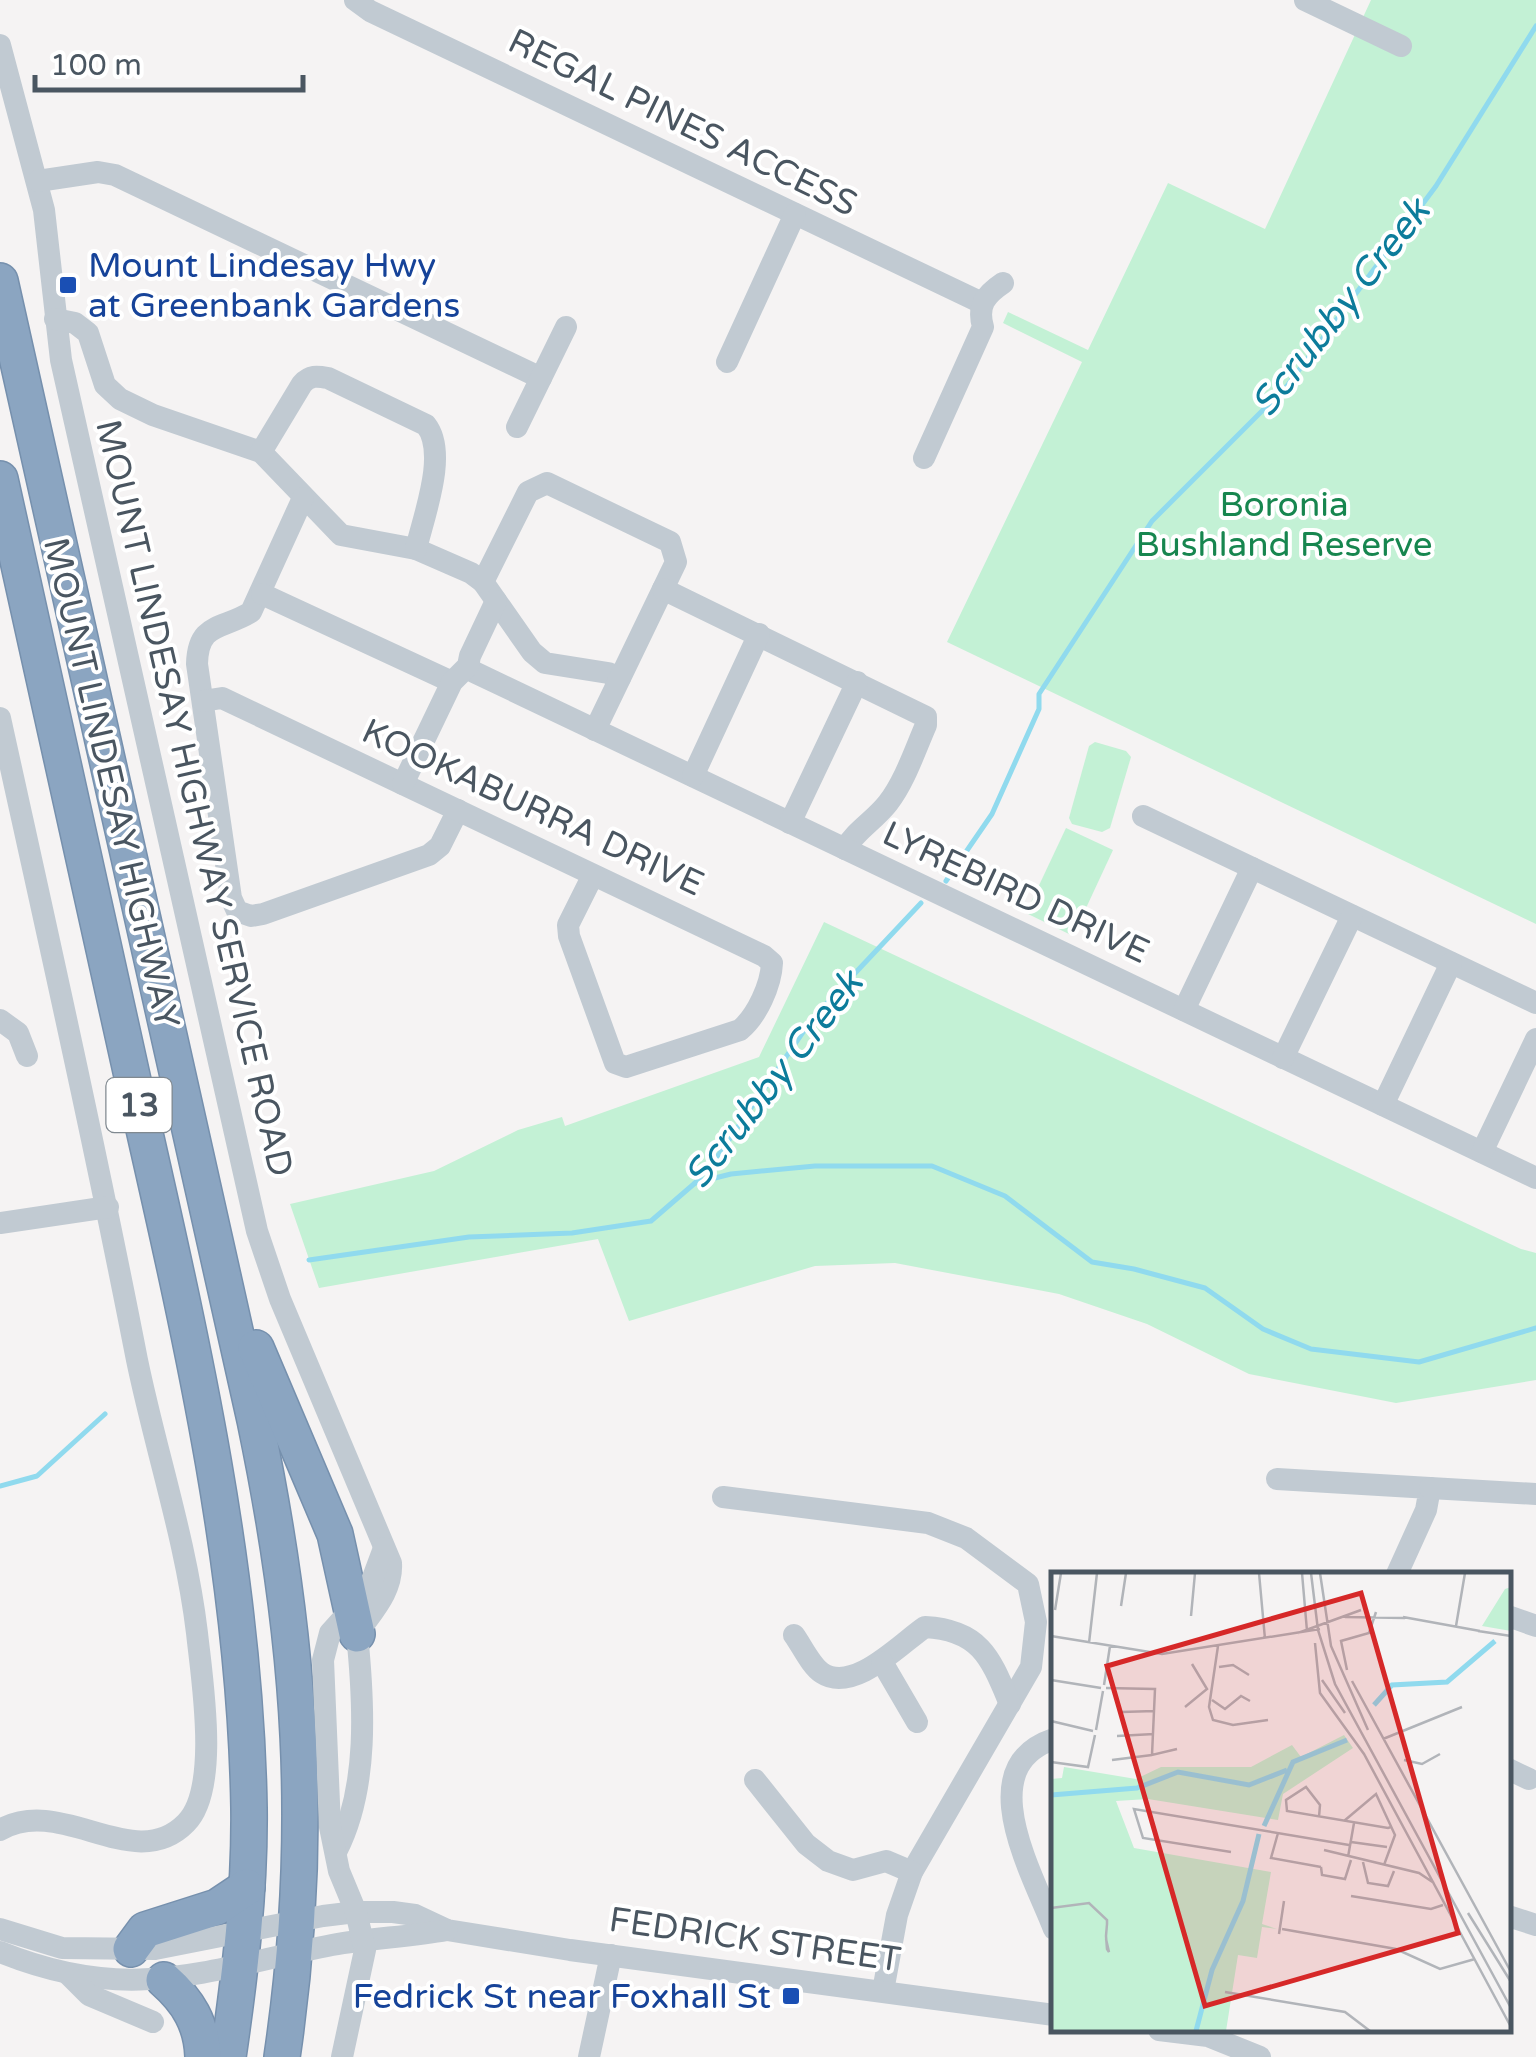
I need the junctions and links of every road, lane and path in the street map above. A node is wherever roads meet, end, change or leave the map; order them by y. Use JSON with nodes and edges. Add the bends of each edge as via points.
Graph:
{"nodes":[{"id":1,"x":355,"y":0,"type":"edge"},
{"id":2,"x":1305,"y":0,"type":"edge"},
{"id":3,"x":0,"y":45,"type":"edge"},
{"id":4,"x":1401,"y":46,"type":"dead end"},
{"id":5,"x":38,"y":182,"type":"junction"},
{"id":6,"x":795,"y":214,"type":"junction"},
{"id":7,"x":0,"y":281,"type":"edge"},
{"id":8,"x":1003,"y":283,"type":"dead end"},
{"id":9,"x":982,"y":303,"type":"junction"},
{"id":10,"x":55,"y":320,"type":"junction"},
{"id":11,"x":566,"y":327,"type":"dead end"},
{"id":12,"x":727,"y":362,"type":"dead end"},
{"id":13,"x":541,"y":378,"type":"junction"},
{"id":14,"x":517,"y":427,"type":"dead end"},
{"id":15,"x":261,"y":452,"type":"junction"},
{"id":16,"x":924,"y":458,"type":"dead end"},
{"id":17,"x":0,"y":479,"type":"edge"},
{"id":18,"x":303,"y":498,"type":"junction"},
{"id":19,"x":416,"y":548,"type":"junction"},
{"id":20,"x":664,"y":589,"type":"junction"},
{"id":21,"x":489,"y":592,"type":"junction"},
{"id":22,"x":262,"y":594,"type":"junction"},
{"id":23,"x":759,"y":634,"type":"junction"},
{"id":24,"x":460,"y":674,"type":"junction"},
{"id":25,"x":620,"y":678,"type":"junction"},
{"id":26,"x":857,"y":682,"type":"junction"},
{"id":27,"x":203,"y":700,"type":"junction"},
{"id":28,"x":0,"y":718,"type":"edge"},
{"id":29,"x":595,"y":730,"type":"junction"},
{"id":30,"x":693,"y":776,"type":"junction"},
{"id":31,"x":403,"y":784,"type":"junction"},
{"id":32,"x":458,"y":810,"type":"junction"},
{"id":33,"x":1143,"y":816,"type":"dead end"},
{"id":34,"x":790,"y":823,"type":"junction"},
{"id":35,"x":845,"y":849,"type":"junction"},
{"id":36,"x":1252,"y":868,"type":"junction"},
{"id":37,"x":593,"y":875,"type":"junction"},
{"id":38,"x":1352,"y":916,"type":"junction"},
{"id":39,"x":1451,"y":963,"type":"junction"},
{"id":40,"x":1536,"y":1003,"type":"edge"},
{"id":41,"x":1184,"y":1010,"type":"junction"},
{"id":42,"x":0,"y":1020,"type":"edge"},
{"id":43,"x":1536,"y":1039,"type":"edge"},
{"id":44,"x":27,"y":1056,"type":"dead end"},
{"id":45,"x":1284,"y":1058,"type":"junction"},
{"id":46,"x":1383,"y":1105,"type":"junction"},
{"id":47,"x":1482,"y":1152,"type":"junction"},
{"id":48,"x":1536,"y":1178,"type":"edge"},
{"id":49,"x":108,"y":1207,"type":"junction"},
{"id":50,"x":0,"y":1222,"type":"edge"},
{"id":51,"x":233,"y":1324,"type":"junction"},
{"id":52,"x":1277,"y":1479,"type":"dead end"},
{"id":53,"x":1430,"y":1488,"type":"junction"},
{"id":54,"x":1536,"y":1494,"type":"edge"},
{"id":55,"x":723,"y":1497,"type":"dead end"},
{"id":56,"x":1399,"y":1572,"type":"edge"},
{"id":57,"x":1511,"y":1617,"type":"edge"},
{"id":58,"x":355,"y":1621,"type":"junction"},
{"id":59,"x":1536,"y":1626,"type":"edge"},
{"id":60,"x":794,"y":1635,"type":"dead end"},
{"id":61,"x":882,"y":1662,"type":"junction"},
{"id":62,"x":1010,"y":1704,"type":"junction"},
{"id":63,"x":326,"y":1714,"type":"junction"},
{"id":64,"x":362,"y":1718,"type":"junction"},
{"id":65,"x":918,"y":1722,"type":"dead end"},
{"id":66,"x":1051,"y":1740,"type":"edge"},
{"id":67,"x":983,"y":1753,"type":"junction"},
{"id":68,"x":1015,"y":1769,"type":"junction"},
{"id":69,"x":755,"y":1780,"type":"dead end"},
{"id":70,"x":0,"y":1830,"type":"edge"},
{"id":71,"x":337,"y":1850,"type":"junction"},
{"id":72,"x":912,"y":1872,"type":"junction"},
{"id":73,"x":247,"y":1888,"type":"junction"},
{"id":74,"x":356,"y":1912,"type":"junction"},
{"id":75,"x":1511,"y":1917,"type":"edge"},
{"id":76,"x":1051,"y":1921,"type":"edge"},
{"id":77,"x":1536,"y":1925,"type":"edge"},
{"id":78,"x":0,"y":1929,"type":"edge"},
{"id":79,"x":447,"y":1930,"type":"junction"},
{"id":80,"x":295,"y":1938,"type":"junction"},
{"id":81,"x":364,"y":1939,"type":"junction"},
{"id":82,"x":242,"y":1949,"type":"junction"},
{"id":83,"x":0,"y":1952,"type":"edge"},
{"id":84,"x":611,"y":1955,"type":"junction"},
{"id":85,"x":142,"y":1970,"type":"junction"},
{"id":86,"x":68,"y":1974,"type":"junction"},
{"id":87,"x":883,"y":1992,"type":"junction"},
{"id":88,"x":127,"y":2011,"type":"junction"},
{"id":89,"x":1051,"y":2015,"type":"edge"},
{"id":90,"x":153,"y":2022,"type":"dead end"},
{"id":91,"x":1175,"y":2032,"type":"edge"},
{"id":92,"x":203,"y":2057,"type":"edge"},
{"id":93,"x":228,"y":2057,"type":"edge"},
{"id":94,"x":282,"y":2057,"type":"edge"},
{"id":95,"x":342,"y":2057,"type":"edge"},
{"id":96,"x":588,"y":2057,"type":"edge"},
{"id":97,"x":1260,"y":2057,"type":"edge"}],
"edges":[{"from":1,"to":6,"type":"street","name":"REGAL PINES ACCESS"},
{"from":2,"to":4,"type":"street"},
{"from":3,"to":5,"type":"street","name":"MOUNT LINDESAY HIGHWAY SERVICE ROAD"},
{"from":5,"to":10,"type":"street","name":"MOUNT LINDESAY HIGHWAY SERVICE ROAD"},
{"from":5,"to":13,"type":"street","via":[[98,172],[115,176]]},
{"from":6,"to":9,"type":"street","name":"REGAL PINES ACCESS"},
{"from":6,"to":12,"type":"street"},
{"from":7,"to":51,"type":"highway","name":"MOUNT LINDESAY HIGHWAY","number":"13"},
{"from":8,"to":9,"type":"street"},
{"from":9,"to":16,"type":"street","via":[[983,327]]},
{"from":10,"to":15,"type":"street","via":[[88,333],[105,385],[120,399]]},
{"from":10,"to":58,"type":"street","name":"MOUNT LINDESAY HIGHWAY SERVICE ROAD","via":[[257,1231],[384,1548]]},
{"from":11,"to":13,"type":"street"},
{"from":13,"to":14,"type":"street"},
{"from":15,"to":18,"type":"street"},
{"from":15,"to":19,"type":"street","via":[[302,384],[317,376],[426,425],[438,453]]},
{"from":17,"to":73,"type":"highway","name":"MOUNT LINDESAY HIGHWAY","number":"13","via":[[216,1473],[246,1736]]},
{"from":18,"to":19,"type":"street","via":[[342,535]]},
{"from":18,"to":22,"type":"street"},
{"from":19,"to":21,"type":"street","via":[[455,564]]},
{"from":20,"to":21,"type":"street","via":[[676,562],[670,542],[547,483],[528,492]]},
{"from":20,"to":23,"type":"street"},
{"from":20,"to":25,"type":"street"},
{"from":21,"to":24,"type":"street"},
{"from":21,"to":25,"type":"street","via":[[545,663]]},
{"from":22,"to":24,"type":"street","name":"LYREBIRD DRIVE"},
{"from":22,"to":27,"type":"street","via":[[251,612],[204,634],[197,647]]},
{"from":23,"to":26,"type":"street"},
{"from":23,"to":30,"type":"street"},
{"from":24,"to":29,"type":"street","name":"LYREBIRD DRIVE","via":[[474,672]]},
{"from":24,"to":31,"type":"street"},
{"from":25,"to":29,"type":"street"},
{"from":26,"to":34,"type":"street"},
{"from":26,"to":35,"type":"street","via":[[921,712],[926,724],[894,795]]},
{"from":27,"to":31,"type":"street","name":"KOOKABURRA DRIVE","via":[[222,698]]},
{"from":27,"to":32,"type":"street","via":[[232,898],[250,916],[428,855]]},
{"from":28,"to":49,"type":"street"},
{"from":29,"to":30,"type":"street","name":"LYREBIRD DRIVE"},
{"from":30,"to":34,"type":"street","name":"LYREBIRD DRIVE"},
{"from":31,"to":32,"type":"street","name":"KOOKABURRA DRIVE"},
{"from":32,"to":37,"type":"street","name":"KOOKABURRA DRIVE"},
{"from":33,"to":36,"type":"street"},
{"from":34,"to":35,"type":"street","name":"LYREBIRD DRIVE"},
{"from":35,"to":41,"type":"street","name":"LYREBIRD DRIVE"},
{"from":36,"to":38,"type":"street"},
{"from":36,"to":41,"type":"street"},
{"from":37,"to":37,"type":"street","name":"KOOKABURRA DRIVE","via":[[569,936],[616,1063],[626,1067],[749,1022],[772,963]]},
{"from":38,"to":39,"type":"street"},
{"from":38,"to":45,"type":"street"},
{"from":39,"to":40,"type":"street"},
{"from":39,"to":46,"type":"street"},
{"from":41,"to":45,"type":"street","name":"LYREBIRD DRIVE"},
{"from":42,"to":44,"type":"street","via":[[18,1033]]},
{"from":43,"to":47,"type":"street"},
{"from":45,"to":46,"type":"street","name":"LYREBIRD DRIVE"},
{"from":46,"to":47,"type":"street","name":"LYREBIRD DRIVE"},
{"from":47,"to":48,"type":"street","name":"LYREBIRD DRIVE"},
{"from":49,"to":50,"type":"street"},
{"from":49,"to":70,"type":"street","via":[[184,1554],[198,1648],[204,1793],[185,1824],[151,1842],[44,1819],[19,1820]]},
{"from":51,"to":58,"type":"highway","via":[[257,1349],[314,1482],[339,1547]]},
{"from":51,"to":80,"type":"highway","name":"MOUNT LINDESAY HIGHWAY","number":"13","via":[[268,1483],[293,1644],[302,1786]]},
{"from":52,"to":53,"type":"street"},
{"from":53,"to":54,"type":"street"},
{"from":53,"to":56,"type":"street"},
{"from":55,"to":62,"type":"street","via":[[928,1523],[966,1538],[1028,1584],[1036,1622],[1032,1667]]},
{"from":57,"to":59,"type":"street"},
{"from":58,"to":63,"type":"street","name":"MOUNT LINDESAY HIGHWAY SERVICE ROAD","via":[[334,1627],[326,1641]]},
{"from":58,"to":64,"type":"street"},
{"from":60,"to":61,"type":"street","via":[[821,1672],[835,1678]]},
{"from":61,"to":62,"type":"street","via":[[924,1628],[946,1628],[990,1658]]},
{"from":61,"to":65,"type":"street"},
{"from":62,"to":67,"type":"street"},
{"from":63,"to":64,"type":"street"},
{"from":63,"to":71,"type":"street","name":"MOUNT LINDESAY HIGHWAY SERVICE ROAD","via":[[330,1827]]},
{"from":64,"to":71,"type":"street","via":[[351,1815]]},
{"from":66,"to":68,"type":"street","via":[[1028,1750]]},
{"from":67,"to":68,"type":"street"},
{"from":67,"to":72,"type":"street"},
{"from":68,"to":76,"type":"street","via":[[1009,1810]]},
{"from":69,"to":72,"type":"street","via":[[828,1861],[852,1870],[886,1862]]},
{"from":71,"to":74,"type":"street","name":"MOUNT LINDESAY HIGHWAY SERVICE ROAD"},
{"from":72,"to":87,"type":"street"},
{"from":73,"to":82,"type":"highway","name":"MOUNT LINDESAY HIGHWAY","number":"13"},
{"from":73,"to":85,"type":"highway","via":[[217,1907],[145,1930]]},
{"from":74,"to":79,"type":"street","name":"FEDRICK STREET","via":[[415,1914]]},
{"from":74,"to":80,"type":"street","name":"FEDRICK STREET"},
{"from":74,"to":81,"type":"street","name":"MOUNT LINDESAY HIGHWAY SERVICE ROAD"},
{"from":75,"to":77,"type":"street"},
{"from":78,"to":85,"type":"street"},
{"from":79,"to":81,"type":"street","name":"FEDRICK STREET"},
{"from":79,"to":84,"type":"street","name":"FEDRICK STREET"},
{"from":80,"to":81,"type":"street","name":"FEDRICK STREET"},
{"from":80,"to":82,"type":"street"},
{"from":80,"to":82,"type":"street"},
{"from":80,"to":94,"type":"highway","name":"MOUNT LINDESAY HIGHWAY","number":"13"},
{"from":81,"to":95,"type":"street","name":"MOUNT LINDESAY HIGHWAY SERVICE ROAD"},
{"from":82,"to":85,"type":"street"},
{"from":82,"to":85,"type":"street","via":[[171,1947]]},
{"from":82,"to":93,"type":"highway","name":"MOUNT LINDESAY HIGHWAY","number":"13"},
{"from":83,"to":86,"type":"street"},
{"from":84,"to":87,"type":"street","name":"FEDRICK STREET"},
{"from":84,"to":96,"type":"street"},
{"from":85,"to":86,"type":"street","via":[[99,1980]]},
{"from":85,"to":88,"type":"street"},
{"from":85,"to":92,"type":"highway","via":[[188,2004]]},
{"from":86,"to":88,"type":"street","via":[[89,1995]]},
{"from":87,"to":89,"type":"street","name":"FEDRICK STREET"},
{"from":88,"to":90,"type":"street"},
{"from":91,"to":97,"type":"street","via":[[1208,2036]]}]}
